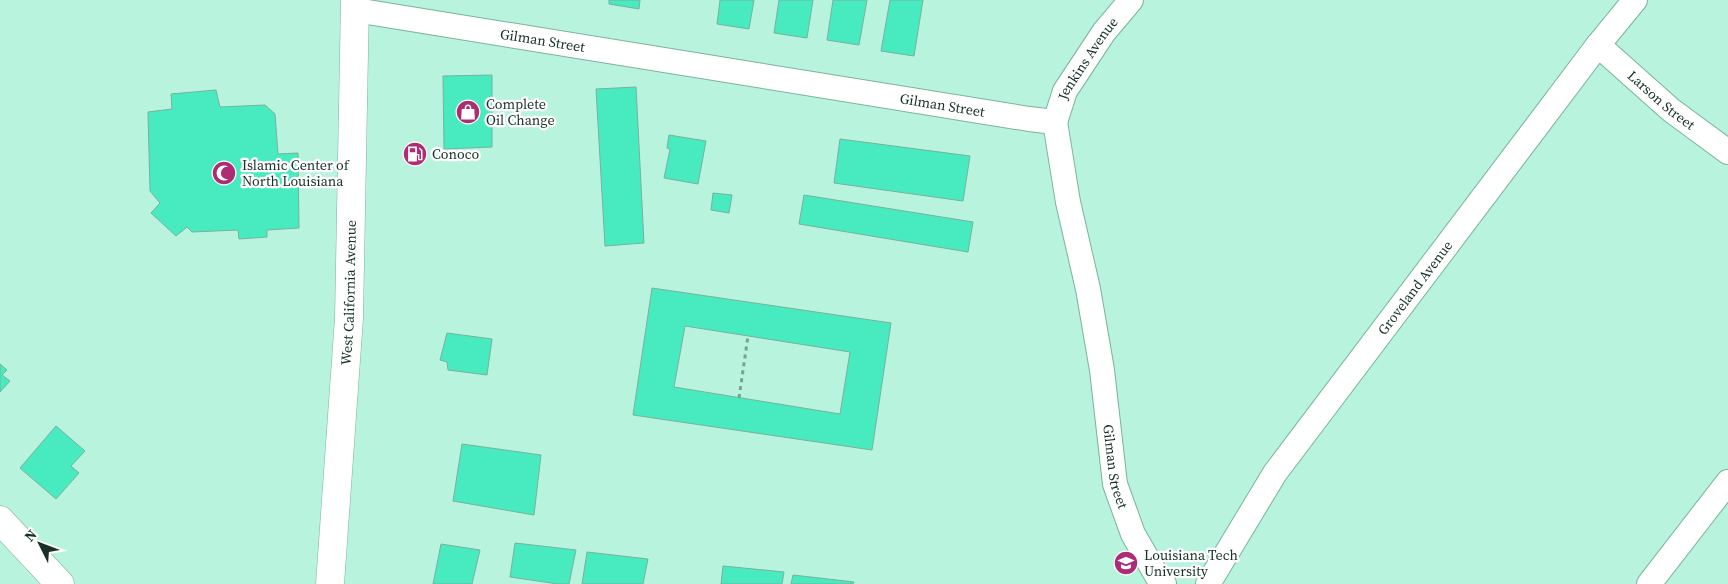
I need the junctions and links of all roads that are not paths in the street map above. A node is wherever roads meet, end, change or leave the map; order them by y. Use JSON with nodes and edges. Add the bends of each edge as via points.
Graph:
{"nodes":[{"id":1,"x":1131,"y":0,"type":"edge"},
{"id":2,"x":1635,"y":0,"type":"edge"},
{"id":3,"x":355,"y":5,"type":"edge"},
{"id":4,"x":1598,"y":45,"type":"junction"},
{"id":5,"x":1055,"y":122,"type":"junction"},
{"id":6,"x":1728,"y":152,"type":"edge"},
{"id":7,"x":1728,"y":482,"type":"edge"},
{"id":8,"x":0,"y":520,"type":"edge"},
{"id":9,"x":60,"y":584,"type":"edge"},
{"id":10,"x":330,"y":584,"type":"edge"},
{"id":11,"x":1164,"y":584,"type":"edge"},
{"id":12,"x":1208,"y":584,"type":"edge"},
{"id":13,"x":1649,"y":584,"type":"edge"}],
"edges":[{"from":1,"to":5,"type":"street","name":"Jenkins Avenue","via":[[1104,32],[1065,91]]},
{"from":2,"to":4,"type":"street","name":"Groveland Avenue"},
{"from":3,"to":5,"type":"street","name":"Gilman Street"},
{"from":3,"to":10,"type":"main road","name":"West California Avenue","via":[[349,318]]},
{"from":4,"to":6,"type":"street","name":"Larson Street","via":[[1671,110]]},
{"from":4,"to":12,"type":"street","name":"Groveland Avenue","via":[[1275,473]]},
{"from":5,"to":11,"type":"street","name":"Gilman Street","via":[[1102,370],[1115,484],[1133,534]]},
{"from":7,"to":13,"type":"street"},
{"from":8,"to":9,"type":"main road"}]}
